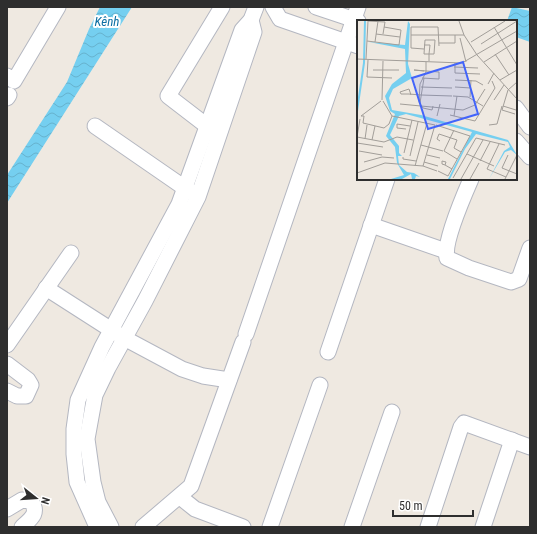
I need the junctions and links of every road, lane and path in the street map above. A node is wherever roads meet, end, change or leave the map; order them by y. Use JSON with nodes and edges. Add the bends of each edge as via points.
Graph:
{"nodes":[{"id":1,"x":57,"y":7,"type":"edge"},
{"id":2,"x":222,"y":7,"type":"edge"},
{"id":3,"x":273,"y":7,"type":"edge"},
{"id":4,"x":316,"y":7,"type":"edge"},
{"id":5,"x":253,"y":13,"type":"edge"},
{"id":6,"x":357,"y":16,"type":"edge"},
{"id":7,"x":352,"y":44,"type":"edge"},
{"id":8,"x":11,"y":78,"type":"edge"},
{"id":9,"x":517,"y":109,"type":"edge"},
{"id":10,"x":95,"y":126,"type":"dead end"},
{"id":11,"x":207,"y":126,"type":"junction"},
{"id":12,"x":530,"y":127,"type":"edge"},
{"id":13,"x":517,"y":142,"type":"edge"},
{"id":14,"x":530,"y":157,"type":"edge"},
{"id":15,"x":387,"y":180,"type":"edge"},
{"id":16,"x":470,"y":180,"type":"edge"},
{"id":17,"x":184,"y":190,"type":"junction"},
{"id":18,"x":198,"y":197,"type":"junction"},
{"id":19,"x":371,"y":225,"type":"junction"},
{"id":20,"x":530,"y":248,"type":"edge"},
{"id":21,"x":446,"y":251,"type":"junction"},
{"id":22,"x":71,"y":254,"type":"dead end"},
{"id":23,"x":46,"y":288,"type":"junction"},
{"id":24,"x":112,"y":329,"type":"junction"},
{"id":25,"x":124,"y":338,"type":"junction"},
{"id":26,"x":7,"y":344,"type":"edge"},
{"id":27,"x":328,"y":352,"type":"dead end"},
{"id":28,"x":7,"y":364,"type":"edge"},
{"id":29,"x":230,"y":380,"type":"junction"},
{"id":30,"x":320,"y":385,"type":"dead end"},
{"id":31,"x":7,"y":391,"type":"edge"},
{"id":32,"x":392,"y":412,"type":"dead end"},
{"id":33,"x":512,"y":440,"type":"junction"},
{"id":34,"x":530,"y":448,"type":"edge"},
{"id":35,"x":180,"y":497,"type":"junction"},
{"id":36,"x":7,"y":509,"type":"edge"},
{"id":37,"x":22,"y":527,"type":"edge"},
{"id":38,"x":97,"y":527,"type":"edge"},
{"id":39,"x":111,"y":527,"type":"edge"},
{"id":40,"x":143,"y":527,"type":"edge"},
{"id":41,"x":243,"y":527,"type":"edge"},
{"id":42,"x":270,"y":527,"type":"edge"},
{"id":43,"x":352,"y":527,"type":"edge"},
{"id":44,"x":428,"y":527,"type":"edge"},
{"id":45,"x":483,"y":527,"type":"edge"}],
"edges":[{"from":1,"to":8,"type":"street"},
{"from":2,"to":11,"type":"street","via":[[168,96]]},
{"from":3,"to":7,"type":"street","via":[[280,19]]},
{"from":4,"to":6,"type":"street"},
{"from":5,"to":11,"type":"street","via":[[242,30]]},
{"from":5,"to":18,"type":"street","via":[[254,32]]},
{"from":6,"to":7,"type":"street"},
{"from":7,"to":29,"type":"street"},
{"from":9,"to":12,"type":"street"},
{"from":10,"to":17,"type":"street"},
{"from":11,"to":17,"type":"street"},
{"from":13,"to":14,"type":"street"},
{"from":15,"to":19,"type":"street"},
{"from":16,"to":21,"type":"street"},
{"from":17,"to":18,"type":"street"},
{"from":17,"to":24,"type":"street"},
{"from":18,"to":25,"type":"street"},
{"from":19,"to":21,"type":"street"},
{"from":19,"to":27,"type":"street"},
{"from":20,"to":21,"type":"street","via":[[519,279],[511,282],[447,258]]},
{"from":22,"to":23,"type":"street"},
{"from":23,"to":24,"type":"street"},
{"from":23,"to":26,"type":"street"},
{"from":24,"to":25,"type":"street"},
{"from":24,"to":38,"type":"street","via":[[78,400],[74,429],[77,482]]},
{"from":25,"to":29,"type":"street","via":[[182,369],[203,376]]},
{"from":25,"to":39,"type":"street","via":[[95,395],[87,439],[92,482],[98,502]]},
{"from":28,"to":31,"type":"street","via":[[31,385],[26,396]]},
{"from":29,"to":35,"type":"street","via":[[195,478]]},
{"from":30,"to":42,"type":"street"},
{"from":32,"to":43,"type":"street"},
{"from":33,"to":34,"type":"street"},
{"from":33,"to":44,"type":"street","via":[[464,423],[460,427]]},
{"from":33,"to":45,"type":"street"},
{"from":35,"to":40,"type":"street"},
{"from":35,"to":41,"type":"street","via":[[195,509]]},
{"from":36,"to":37,"type":"street","via":[[22,500],[31,501],[35,513]]}]}
